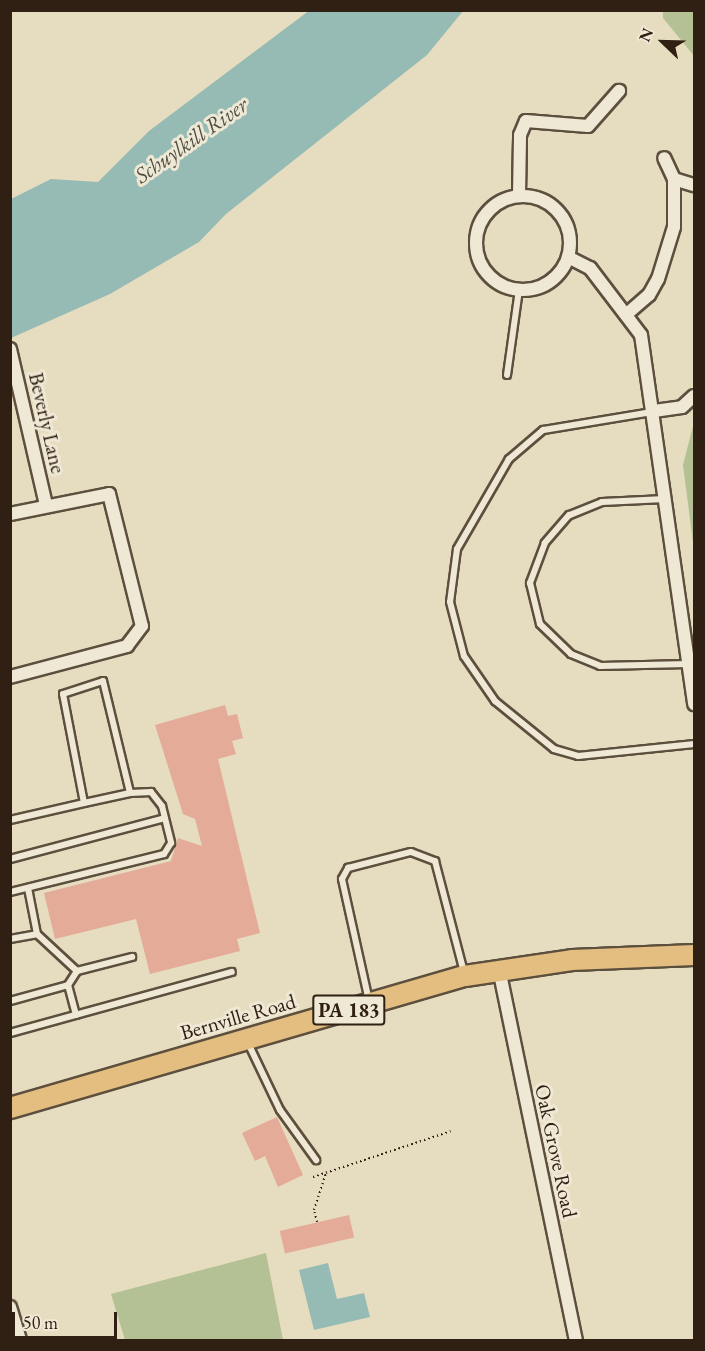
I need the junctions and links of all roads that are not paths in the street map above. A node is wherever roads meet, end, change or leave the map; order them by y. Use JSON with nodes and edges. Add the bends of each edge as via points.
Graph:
{"nodes":[{"id":1,"x":619,"y":91,"type":"dead end"},
{"id":2,"x":664,"y":158,"type":"dead end"},
{"id":3,"x":674,"y":179,"type":"junction"},
{"id":4,"x":694,"y":185,"type":"edge"},
{"id":5,"x":519,"y":195,"type":"junction"},
{"id":6,"x":568,"y":257,"type":"junction"},
{"id":7,"x":519,"y":290,"type":"junction"},
{"id":8,"x":628,"y":313,"type":"junction"},
{"id":9,"x":10,"y":349,"type":"edge"},
{"id":10,"x":507,"y":375,"type":"dead end"},
{"id":11,"x":694,"y":396,"type":"edge"},
{"id":12,"x":654,"y":411,"type":"junction"},
{"id":13,"x":666,"y":499,"type":"junction"},
{"id":14,"x":46,"y":506,"type":"junction"},
{"id":15,"x":10,"y":514,"type":"edge"},
{"id":16,"x":690,"y":649,"type":"edge"},
{"id":17,"x":688,"y":664,"type":"junction"},
{"id":18,"x":10,"y":677,"type":"edge"},
{"id":19,"x":694,"y":704,"type":"edge"},
{"id":20,"x":694,"y":744,"type":"edge"},
{"id":21,"x":130,"y":792,"type":"junction"},
{"id":22,"x":84,"y":803,"type":"junction"},
{"id":23,"x":165,"y":818,"type":"junction"},
{"id":24,"x":10,"y":820,"type":"edge"},
{"id":25,"x":10,"y":859,"type":"edge"},
{"id":26,"x":28,"y":888,"type":"junction"},
{"id":27,"x":10,"y":892,"type":"edge"},
{"id":28,"x":37,"y":934,"type":"junction"},
{"id":29,"x":10,"y":939,"type":"edge"},
{"id":30,"x":694,"y":955,"type":"edge"},
{"id":31,"x":132,"y":957,"type":"dead end"},
{"id":32,"x":499,"y":969,"type":"junction"},
{"id":33,"x":76,"y":971,"type":"junction"},
{"id":34,"x":232,"y":972,"type":"dead end"},
{"id":35,"x":465,"y":976,"type":"junction"},
{"id":36,"x":68,"y":985,"type":"junction"},
{"id":37,"x":10,"y":1001,"type":"edge"},
{"id":38,"x":370,"y":1004,"type":"junction"},
{"id":39,"x":76,"y":1016,"type":"junction"},
{"id":40,"x":10,"y":1033,"type":"edge"},
{"id":41,"x":247,"y":1039,"type":"junction"},
{"id":42,"x":10,"y":1108,"type":"edge"},
{"id":43,"x":316,"y":1160,"type":"dead end"},
{"id":44,"x":11,"y":1314,"type":"edge"},
{"id":45,"x":20,"y":1341,"type":"edge"},
{"id":46,"x":576,"y":1341,"type":"edge"}],
"edges":[{"from":1,"to":5,"type":"street","via":[[588,126],[526,121],[520,135]]},
{"from":2,"to":3,"type":"street"},
{"from":3,"to":4,"type":"street"},
{"from":3,"to":8,"type":"street","via":[[674,226],[658,279],[649,295]]},
{"from":5,"to":6,"type":"street","via":[[546,201],[566,221]]},
{"from":5,"to":7,"type":"street","via":[[486,212],[475,246],[492,279]]},
{"from":6,"to":7,"type":"street","via":[[544,285]]},
{"from":6,"to":8,"type":"street","via":[[590,268]]},
{"from":7,"to":10,"type":"lane"},
{"from":8,"to":12,"type":"street","via":[[641,336]]},
{"from":9,"to":14,"type":"street","name":"Beverly Lane"},
{"from":11,"to":12,"type":"street","via":[[682,407]]},
{"from":12,"to":13,"type":"street"},
{"from":12,"to":20,"type":"lane","via":[[543,430],[509,459],[457,549],[450,602],[464,656],[495,701],[554,749],[578,756]]},
{"from":13,"to":16,"type":"street"},
{"from":13,"to":17,"type":"lane","via":[[602,502],[569,515],[545,543],[530,583],[540,624],[572,654],[600,666]]},
{"from":14,"to":15,"type":"street"},
{"from":14,"to":18,"type":"street","via":[[109,494],[142,626],[127,646]]},
{"from":16,"to":17,"type":"street"},
{"from":17,"to":19,"type":"street"},
{"from":21,"to":22,"type":"lane"},
{"from":21,"to":22,"type":"lane","via":[[104,681],[63,694]]},
{"from":21,"to":23,"type":"lane","via":[[151,792]]},
{"from":22,"to":24,"type":"lane"},
{"from":23,"to":25,"type":"lane"},
{"from":23,"to":26,"type":"lane","via":[[171,843],[164,854]]},
{"from":26,"to":27,"type":"lane"},
{"from":26,"to":28,"type":"lane"},
{"from":28,"to":29,"type":"lane"},
{"from":28,"to":33,"type":"lane"},
{"from":30,"to":32,"type":"main road","name":"Bernville Road","number":"PA 183"},
{"from":31,"to":33,"type":"lane"},
{"from":32,"to":35,"type":"main road","name":"Bernville Road","number":"PA 183"},
{"from":32,"to":46,"type":"street","name":"Oak Grove Road"},
{"from":33,"to":36,"type":"lane"},
{"from":34,"to":39,"type":"lane"},
{"from":35,"to":38,"type":"main road","name":"Bernville Road","number":"PA 183"},
{"from":35,"to":38,"type":"lane","via":[[435,861],[411,852],[348,867],[342,879]]},
{"from":36,"to":37,"type":"lane"},
{"from":36,"to":39,"type":"lane"},
{"from":38,"to":41,"type":"main road","name":"Bernville Road","number":"PA 183"},
{"from":39,"to":40,"type":"lane"},
{"from":41,"to":42,"type":"main road","name":"Bernville Road","number":"PA 183"},
{"from":41,"to":43,"type":"lane","via":[[280,1110]]},
{"from":44,"to":45,"type":"street"}]}
